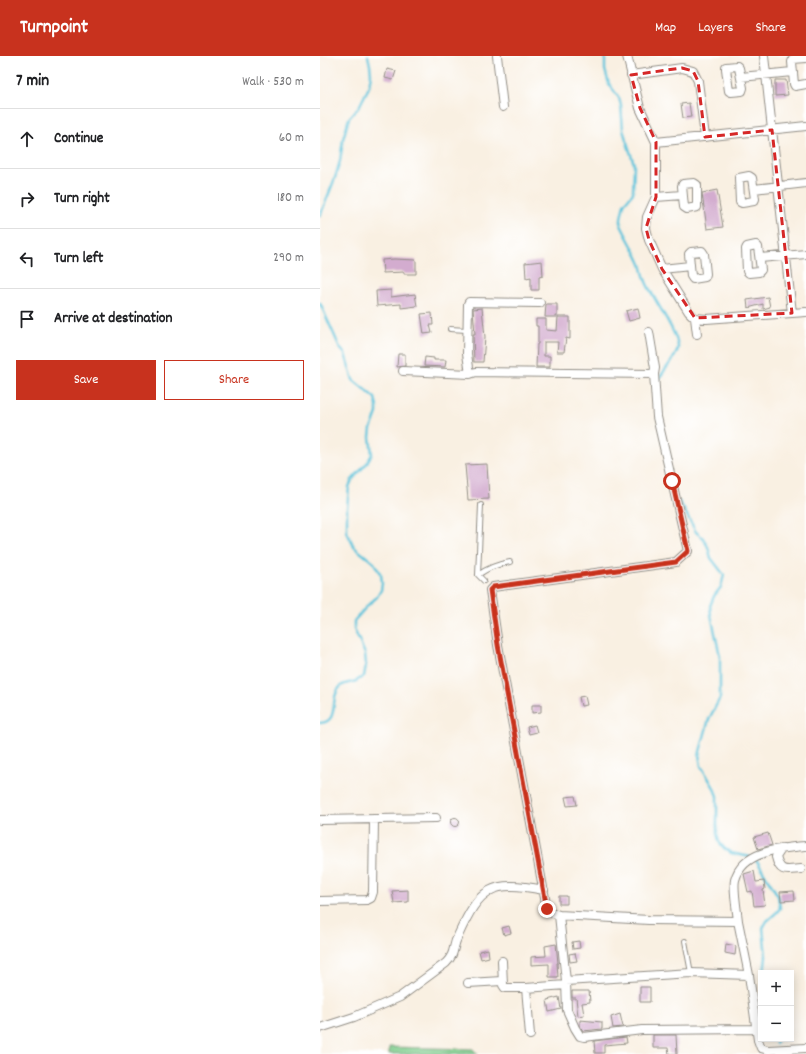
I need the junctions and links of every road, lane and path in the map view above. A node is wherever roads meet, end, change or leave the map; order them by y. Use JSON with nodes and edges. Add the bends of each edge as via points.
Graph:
{"nodes":[{"id":1,"x":497,"y":56,"type":"edge"},
{"id":2,"x":626,"y":56,"type":"edge"},
{"id":3,"x":764,"y":56,"type":"edge"},
{"id":4,"x":806,"y":58,"type":"edge"},
{"id":5,"x":792,"y":72,"type":"junction"},
{"id":6,"x":631,"y":75,"type":"junction"},
{"id":7,"x":766,"y":75,"type":"junction"},
{"id":8,"x":741,"y":77,"type":"dead end"},
{"id":9,"x":806,"y":84,"type":"edge"},
{"id":10,"x":503,"y":107,"type":"dead end"},
{"id":11,"x":806,"y":126,"type":"edge"},
{"id":12,"x":772,"y":130,"type":"junction"},
{"id":13,"x":705,"y":137,"type":"junction"},
{"id":14,"x":656,"y":142,"type":"junction"},
{"id":15,"x":806,"y":183,"type":"edge"},
{"id":16,"x":778,"y":186,"type":"junction"},
{"id":17,"x":754,"y":190,"type":"dead end"},
{"id":18,"x":682,"y":195,"type":"dead end"},
{"id":19,"x":656,"y":196,"type":"junction"},
{"id":20,"x":806,"y":254,"type":"edge"},
{"id":21,"x":786,"y":256,"type":"junction"},
{"id":22,"x":760,"y":258,"type":"dead end"},
{"id":23,"x":690,"y":266,"type":"dead end"},
{"id":24,"x":662,"y":269,"type":"junction"},
{"id":25,"x":540,"y":303,"type":"dead end"},
{"id":26,"x":806,"y":312,"type":"edge"},
{"id":27,"x":792,"y":313,"type":"junction"},
{"id":28,"x":695,"y":318,"type":"junction"},
{"id":29,"x":450,"y":329,"type":"dead end"},
{"id":30,"x":467,"y":330,"type":"junction"},
{"id":31,"x":649,"y":332,"type":"dead end"},
{"id":32,"x":697,"y":334,"type":"dead end"},
{"id":33,"x":403,"y":371,"type":"dead end"},
{"id":34,"x":470,"y":374,"type":"junction"},
{"id":35,"x":654,"y":374,"type":"junction"},
{"id":36,"x":481,"y":505,"type":"dead end"},
{"id":37,"x":510,"y":562,"type":"dead end"},
{"id":38,"x":478,"y":575,"type":"junction"},
{"id":39,"x":484,"y":581,"type":"dead end"},
{"id":40,"x":436,"y":818,"type":"dead end"},
{"id":41,"x":320,"y":820,"type":"edge"},
{"id":42,"x":374,"y":820,"type":"junction"},
{"id":43,"x":806,"y":846,"type":"edge"},
{"id":44,"x":782,"y":848,"type":"junction"},
{"id":45,"x":801,"y":869,"type":"dead end"},
{"id":46,"x":544,"y":890,"type":"junction"},
{"id":47,"x":320,"y":902,"type":"edge"},
{"id":48,"x":559,"y":915,"type":"junction"},
{"id":49,"x":738,"y":921,"type":"junction"},
{"id":50,"x":685,"y":941,"type":"dead end"},
{"id":51,"x":502,"y":961,"type":"dead end"},
{"id":52,"x":691,"y":973,"type":"junction"},
{"id":53,"x":749,"y":976,"type":"junction"},
{"id":54,"x":502,"y":981,"type":"junction"},
{"id":55,"x":468,"y":983,"type":"dead end"},
{"id":56,"x":566,"y":983,"type":"junction"},
{"id":57,"x":526,"y":988,"type":"junction"},
{"id":58,"x":320,"y":1028,"type":"edge"},
{"id":59,"x":756,"y":1029,"type":"junction"},
{"id":60,"x":530,"y":1034,"type":"dead end"},
{"id":61,"x":806,"y":1048,"type":"edge"},
{"id":62,"x":763,"y":1049,"type":"junction"},
{"id":63,"x":755,"y":1054,"type":"edge"}],
"edges":[{"from":1,"to":10,"type":"street"},
{"from":2,"to":6,"type":"street"},
{"from":3,"to":7,"type":"street"},
{"from":4,"to":5,"type":"street","via":[[793,59]]},
{"from":5,"to":7,"type":"street"},
{"from":5,"to":9,"type":"street","via":[[795,86]]},
{"from":6,"to":13,"type":"street","via":[[682,68],[693,71],[698,81]]},
{"from":6,"to":14,"type":"street","via":[[640,108]]},
{"from":7,"to":8,"type":"street"},
{"from":7,"to":12,"type":"street"},
{"from":11,"to":12,"type":"street"},
{"from":12,"to":13,"type":"street"},
{"from":12,"to":16,"type":"street"},
{"from":13,"to":14,"type":"street"},
{"from":14,"to":19,"type":"street"},
{"from":15,"to":16,"type":"street"},
{"from":16,"to":17,"type":"street"},
{"from":16,"to":21,"type":"street"},
{"from":18,"to":19,"type":"street"},
{"from":19,"to":24,"type":"street","via":[[647,217],[646,228]]},
{"from":20,"to":21,"type":"street"},
{"from":21,"to":22,"type":"street"},
{"from":21,"to":27,"type":"street"},
{"from":23,"to":24,"type":"street"},
{"from":24,"to":28,"type":"street"},
{"from":25,"to":30,"type":"street","via":[[469,302]]},
{"from":26,"to":27,"type":"street"},
{"from":27,"to":28,"type":"street"},
{"from":28,"to":32,"type":"street"},
{"from":29,"to":30,"type":"lane"},
{"from":30,"to":34,"type":"street"},
{"from":31,"to":35,"type":"street"},
{"from":33,"to":34,"type":"street"},
{"from":34,"to":35,"type":"street"},
{"from":35,"to":46,"type":"street","via":[[656,417],[688,551],[676,562],[489,588]]},
{"from":36,"to":38,"type":"lane"},
{"from":37,"to":38,"type":"lane","via":[[495,565]]},
{"from":38,"to":39,"type":"lane"},
{"from":40,"to":42,"type":"street"},
{"from":41,"to":42,"type":"street"},
{"from":42,"to":47,"type":"street","via":[[371,898]]},
{"from":43,"to":44,"type":"street"},
{"from":44,"to":45,"type":"street","via":[[776,857],[780,867],[784,870]]},
{"from":44,"to":49,"type":"street","via":[[747,861],[739,870],[734,881]]},
{"from":46,"to":48,"type":"street","via":[[547,909]]},
{"from":46,"to":58,"type":"street","via":[[516,886],[493,888],[484,894],[472,909],[457,938],[454,952],[446,963],[400,997],[354,1017]]},
{"from":48,"to":49,"type":"street"},
{"from":48,"to":56,"type":"street"},
{"from":49,"to":53,"type":"street"},
{"from":50,"to":52,"type":"lane"},
{"from":51,"to":54,"type":"street"},
{"from":52,"to":53,"type":"street"},
{"from":52,"to":56,"type":"street"},
{"from":53,"to":59,"type":"street"},
{"from":54,"to":55,"type":"street"},
{"from":54,"to":57,"type":"street","via":[[505,988]]},
{"from":56,"to":57,"type":"street"},
{"from":56,"to":59,"type":"street","via":[[567,1010],[580,1036],[584,1037],[642,1030]]},
{"from":57,"to":60,"type":"street"},
{"from":59,"to":62,"type":"street","via":[[759,1045]]},
{"from":61,"to":62,"type":"street"},
{"from":62,"to":63,"type":"street"}]}
